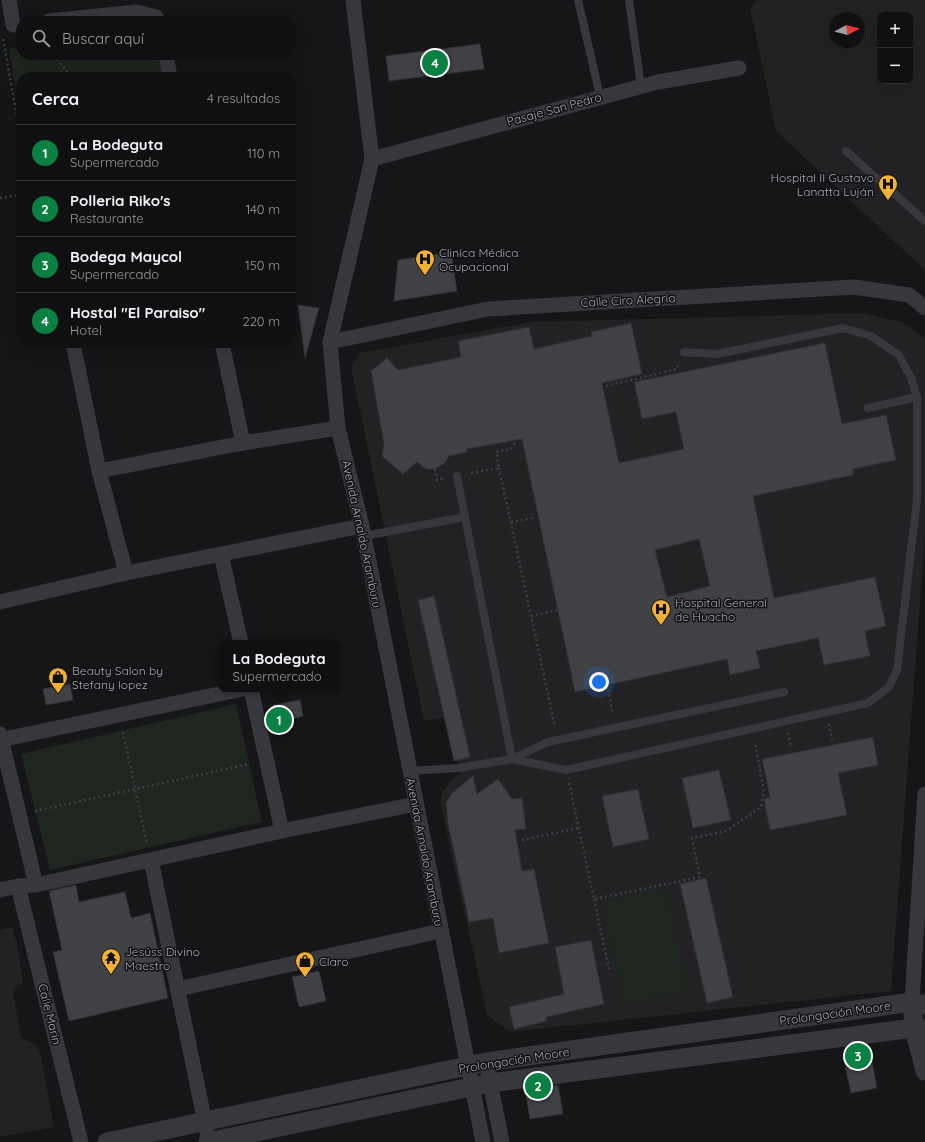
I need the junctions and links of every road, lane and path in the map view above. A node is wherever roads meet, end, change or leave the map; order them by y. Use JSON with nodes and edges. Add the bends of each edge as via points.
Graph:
{"nodes":[{"id":1,"x":9,"y":0,"type":"edge"},
{"id":2,"x":353,"y":0,"type":"edge"},
{"id":3,"x":578,"y":0,"type":"edge"},
{"id":4,"x":629,"y":0,"type":"edge"},
{"id":5,"x":98,"y":16,"type":"edge"},
{"id":6,"x":152,"y":16,"type":"edge"},
{"id":7,"x":9,"y":27,"type":"edge"},
{"id":8,"x":58,"y":60,"type":"edge"},
{"id":9,"x":167,"y":60,"type":"edge"},
{"id":10,"x":739,"y":68,"type":"dead end"},
{"id":11,"x":67,"y":72,"type":"edge"},
{"id":12,"x":169,"y":72,"type":"edge"},
{"id":13,"x":641,"y":86,"type":"junction"},
{"id":14,"x":16,"y":92,"type":"edge"},
{"id":15,"x":600,"y":96,"type":"junction"},
{"id":16,"x":846,"y":151,"type":"dead end"},
{"id":17,"x":372,"y":158,"type":"junction"},
{"id":18,"x":16,"y":196,"type":"edge"},
{"id":19,"x":0,"y":198,"type":"edge"},
{"id":20,"x":925,"y":221,"type":"edge"},
{"id":21,"x":925,"y":308,"type":"edge"},
{"id":22,"x":330,"y":342,"type":"junction"},
{"id":23,"x":74,"y":348,"type":"edge"},
{"id":24,"x":223,"y":348,"type":"edge"},
{"id":25,"x":684,"y":352,"type":"joint"},
{"id":26,"x":917,"y":397,"type":"junction"},
{"id":27,"x":868,"y":408,"type":"dead end"},
{"id":28,"x":338,"y":428,"type":"junction"},
{"id":29,"x":243,"y":443,"type":"junction"},
{"id":30,"x":499,"y":468,"type":"junction"},
{"id":31,"x":435,"y":469,"type":"dead end"},
{"id":32,"x":99,"y":472,"type":"junction"},
{"id":33,"x":457,"y":476,"type":"junction"},
{"id":34,"x":465,"y":517,"type":"junction"},
{"id":35,"x":533,"y":518,"type":"dead end"},
{"id":36,"x":511,"y":522,"type":"junction"},
{"id":37,"x":363,"y":531,"type":"junction"},
{"id":38,"x":221,"y":554,"type":"junction"},
{"id":39,"x":126,"y":573,"type":"junction"},
{"id":40,"x":0,"y":602,"type":"edge"},
{"id":41,"x":558,"y":610,"type":"dead end"},
{"id":42,"x":531,"y":616,"type":"junction"},
{"id":43,"x":240,"y":640,"type":"edge"},
{"id":44,"x":607,"y":685,"type":"dead end"},
{"id":45,"x":229,"y":692,"type":"edge"},
{"id":46,"x":252,"y":692,"type":"edge"},
{"id":47,"x":784,"y":692,"type":"dead end"},
{"id":48,"x":119,"y":715,"type":"junction"},
{"id":49,"x":616,"y":728,"type":"junction"},
{"id":50,"x":752,"y":728,"type":"junction"},
{"id":51,"x":0,"y":738,"type":"edge"},
{"id":52,"x":558,"y":740,"type":"junction"},
{"id":53,"x":512,"y":759,"type":"junction"},
{"id":54,"x":266,"y":760,"type":"junction"},
{"id":55,"x":566,"y":770,"type":"junction"},
{"id":56,"x":409,"y":771,"type":"junction"},
{"id":57,"x":135,"y":790,"type":"junction"},
{"id":58,"x":925,"y":794,"type":"edge"},
{"id":59,"x":416,"y":804,"type":"junction"},
{"id":60,"x":19,"y":815,"type":"junction"},
{"id":61,"x":579,"y":828,"type":"junction"},
{"id":62,"x":282,"y":832,"type":"junction"},
{"id":63,"x":924,"y":834,"type":"edge"},
{"id":64,"x":522,"y":840,"type":"dead end"},
{"id":65,"x":151,"y":860,"type":"junction"},
{"id":66,"x":36,"y":885,"type":"junction"},
{"id":67,"x":18,"y":886,"type":"junction"},
{"id":68,"x":0,"y":890,"type":"edge"},
{"id":69,"x":594,"y":899,"type":"junction"},
{"id":70,"x":442,"y":931,"type":"junction"},
{"id":71,"x":609,"y":969,"type":"dead end"},
{"id":72,"x":178,"y":989,"type":"junction"},
{"id":73,"x":919,"y":1004,"type":"edge"},
{"id":74,"x":920,"y":1028,"type":"edge"},
{"id":75,"x":477,"y":1064,"type":"junction"},
{"id":76,"x":925,"y":1071,"type":"edge"},
{"id":77,"x":481,"y":1084,"type":"junction"},
{"id":78,"x":203,"y":1122,"type":"junction"},
{"id":79,"x":264,"y":1137,"type":"edge"},
{"id":80,"x":81,"y":1142,"type":"edge"},
{"id":81,"x":107,"y":1142,"type":"edge"},
{"id":82,"x":208,"y":1142,"type":"edge"},
{"id":83,"x":483,"y":1142,"type":"edge"},
{"id":84,"x":502,"y":1142,"type":"edge"}],
"edges":[{"from":1,"to":7,"type":"street"},
{"from":2,"to":17,"type":"street","name":"Avenida Arnaldo Aramburu"},
{"from":3,"to":15,"type":"lane"},
{"from":4,"to":13,"type":"lane"},
{"from":5,"to":6,"type":"street","via":[[137,12]]},
{"from":7,"to":14,"type":"path"},
{"from":8,"to":11,"type":"path"},
{"from":9,"to":12,"type":"street"},
{"from":10,"to":13,"type":"street","name":"Pasaje San Pedro"},
{"from":13,"to":15,"type":"street","name":"Pasaje San Pedro"},
{"from":15,"to":17,"type":"street","name":"Pasaje San Pedro"},
{"from":16,"to":20,"type":"lane"},
{"from":17,"to":22,"type":"street","name":"Avenida Arnaldo Aramburu"},
{"from":18,"to":19,"type":"path"},
{"from":21,"to":22,"type":"street","name":"Calle Ciro Alegría","via":[[909,295],[854,286],[488,309]]},
{"from":22,"to":28,"type":"street","name":"Avenida Arnaldo Aramburu"},
{"from":23,"to":32,"type":"street"},
{"from":24,"to":29,"type":"street"},
{"from":25,"to":26,"type":"lane","via":[[717,354],[843,328],[871,336],[899,355],[912,378]]},
{"from":25,"to":30,"type":"path","via":[[677,369],[510,409],[515,442],[511,449],[496,452]]},
{"from":26,"to":27,"type":"lane"},
{"from":26,"to":50,"type":"lane","via":[[916,499],[897,670],[889,687],[868,703]]},
{"from":28,"to":29,"type":"street"},
{"from":28,"to":37,"type":"street","name":"Avenida Arnaldo Aramburu"},
{"from":29,"to":32,"type":"street"},
{"from":30,"to":33,"type":"path"},
{"from":30,"to":36,"type":"path"},
{"from":31,"to":33,"type":"path","via":[[437,480]]},
{"from":32,"to":39,"type":"street"},
{"from":33,"to":34,"type":"lane"},
{"from":34,"to":37,"type":"lane"},
{"from":34,"to":53,"type":"lane"},
{"from":35,"to":36,"type":"path"},
{"from":36,"to":42,"type":"path"},
{"from":37,"to":38,"type":"street"},
{"from":37,"to":56,"type":"street","name":"Avenida Arnaldo Aramburu"},
{"from":38,"to":39,"type":"street"},
{"from":38,"to":43,"type":"street"},
{"from":39,"to":40,"type":"street"},
{"from":41,"to":42,"type":"path"},
{"from":42,"to":52,"type":"path"},
{"from":44,"to":49,"type":"path"},
{"from":45,"to":48,"type":"street"},
{"from":46,"to":54,"type":"street"},
{"from":47,"to":49,"type":"lane"},
{"from":48,"to":51,"type":"street"},
{"from":48,"to":57,"type":"path"},
{"from":49,"to":52,"type":"lane"},
{"from":50,"to":55,"type":"lane"},
{"from":50,"to":69,"type":"path","via":[[764,792],[761,807],[726,832],[692,838],[700,877]]},
{"from":51,"to":60,"type":"street"},
{"from":52,"to":53,"type":"lane"},
{"from":53,"to":55,"type":"lane"},
{"from":53,"to":56,"type":"lane","via":[[458,768]]},
{"from":54,"to":57,"type":"path"},
{"from":54,"to":62,"type":"street"},
{"from":55,"to":61,"type":"path"},
{"from":56,"to":59,"type":"street","name":"Avenida Arnaldo Aramburu"},
{"from":57,"to":60,"type":"path"},
{"from":57,"to":65,"type":"path"},
{"from":58,"to":63,"type":"street"},
{"from":59,"to":62,"type":"street"},
{"from":59,"to":70,"type":"street","name":"Avenida Arnaldo Aramburu"},
{"from":60,"to":66,"type":"street"},
{"from":61,"to":64,"type":"path"},
{"from":61,"to":69,"type":"path"},
{"from":62,"to":65,"type":"street"},
{"from":63,"to":73,"type":"street"},
{"from":65,"to":66,"type":"street"},
{"from":65,"to":72,"type":"street"},
{"from":66,"to":67,"type":"street"},
{"from":67,"to":68,"type":"street"},
{"from":67,"to":80,"type":"street","name":"Calle Marin"},
{"from":69,"to":71,"type":"path"},
{"from":70,"to":72,"type":"street"},
{"from":70,"to":75,"type":"street","name":"Avenida Arnaldo Aramburu"},
{"from":72,"to":78,"type":"street"},
{"from":73,"to":74,"type":"street"},
{"from":73,"to":75,"type":"street","name":"Prolongación Moore"},
{"from":74,"to":76,"type":"street"},
{"from":74,"to":77,"type":"street","name":"Prolongación Moore"},
{"from":75,"to":77,"type":"street","name":"Avenida Arnaldo Aramburu"},
{"from":75,"to":78,"type":"street","name":"Prolongación Moore"},
{"from":77,"to":79,"type":"street","name":"Prolongación Moore"},
{"from":77,"to":83,"type":"street"},
{"from":77,"to":84,"type":"street"},
{"from":78,"to":81,"type":"street","name":"Prolongación Moore"},
{"from":78,"to":82,"type":"street"},
{"from":79,"to":82,"type":"street","name":"Prolongación Moore"}]}
